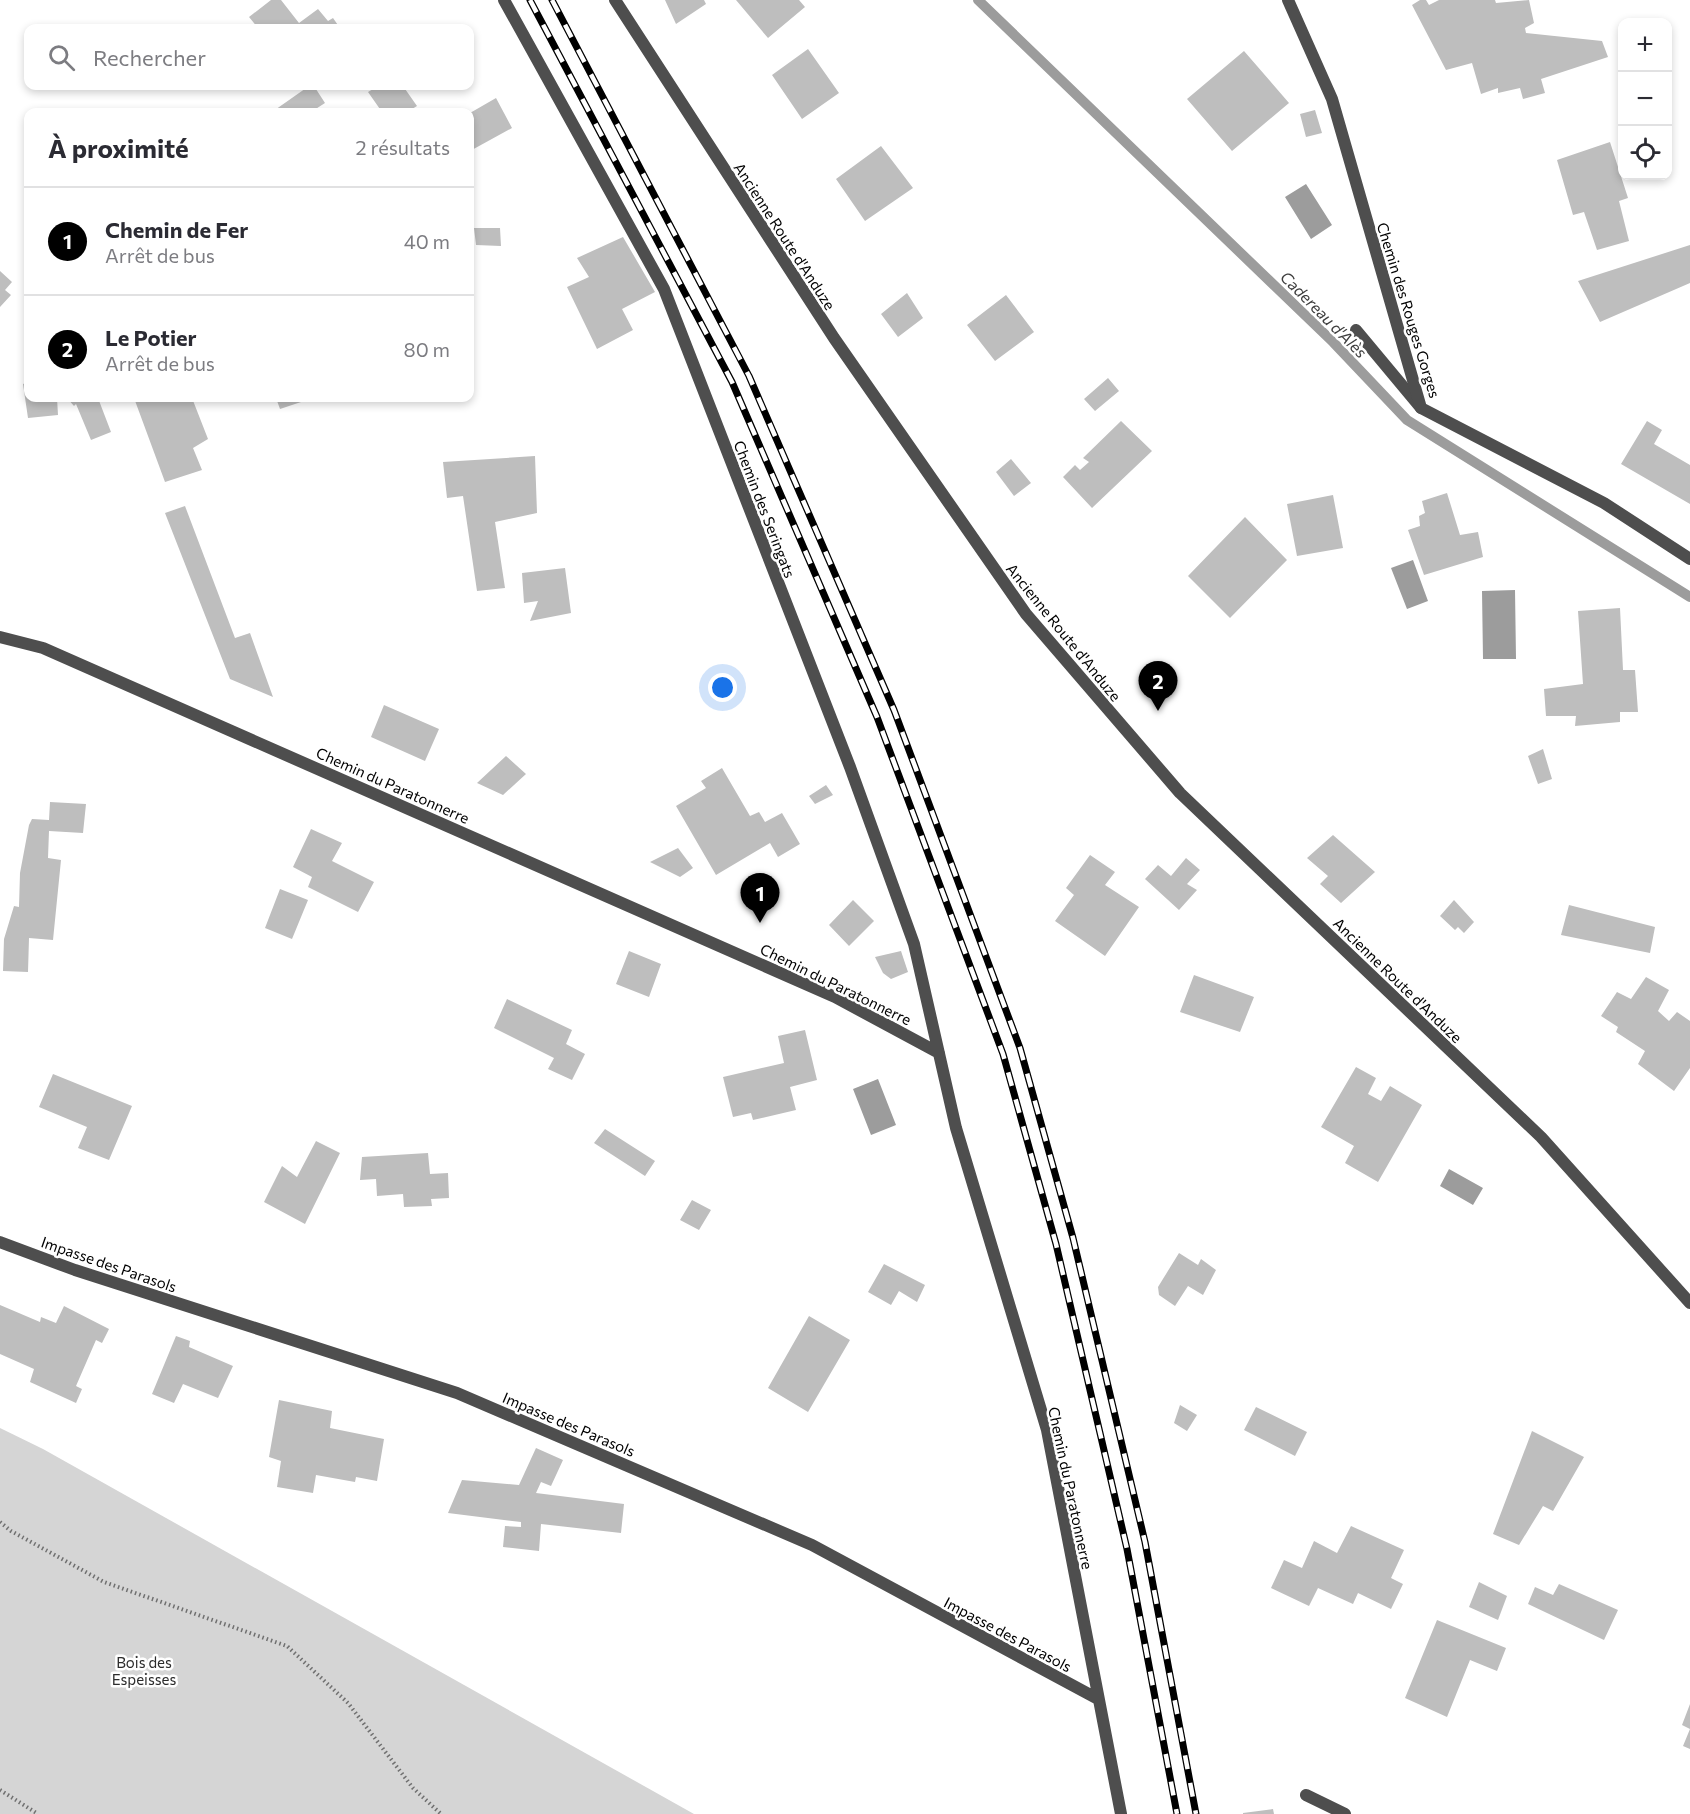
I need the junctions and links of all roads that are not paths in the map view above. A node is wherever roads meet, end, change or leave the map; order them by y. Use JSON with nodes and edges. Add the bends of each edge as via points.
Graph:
{"nodes":[{"id":1,"x":504,"y":0,"type":"edge"},
{"id":2,"x":615,"y":0,"type":"edge"},
{"id":3,"x":1288,"y":0,"type":"edge"},
{"id":4,"x":1356,"y":330,"type":"dead end"},
{"id":5,"x":1421,"y":408,"type":"junction"},
{"id":6,"x":1690,"y":559,"type":"edge"},
{"id":7,"x":0,"y":637,"type":"edge"},
{"id":8,"x":939,"y":1053,"type":"junction"},
{"id":9,"x":0,"y":1242,"type":"edge"},
{"id":10,"x":1690,"y":1303,"type":"edge"},
{"id":11,"x":1098,"y":1700,"type":"junction"},
{"id":12,"x":1306,"y":1795,"type":"dead end"},
{"id":13,"x":1121,"y":1814,"type":"edge"},
{"id":14,"x":1345,"y":1814,"type":"edge"}],
"edges":[{"from":1,"to":8,"type":"street","name":"Chemin des Seringats","via":[[664,289],[850,767],[914,944]]},
{"from":2,"to":10,"type":"street","name":"Ancienne Route d'Anduze","via":[[834,338],[1026,614],[1180,793],[1541,1137]]},
{"from":3,"to":5,"type":"street","name":"Chemin des Rouges Gorges","via":[[1332,99]]},
{"from":4,"to":5,"type":"street"},
{"from":5,"to":6,"type":"street","name":"Chemin des Rouges Gorges","via":[[1604,503]]},
{"from":7,"to":8,"type":"street","name":"Chemin du Paratonnerre","via":[[43,648],[835,997]]},
{"from":8,"to":11,"type":"street","name":"Chemin du Paratonnerre","via":[[956,1128],[1047,1430]]},
{"from":9,"to":11,"type":"street","name":"Impasse des Parasols","via":[[467,1397],[812,1545]]},
{"from":11,"to":13,"type":"street","name":"Chemin du Paratonnerre"},
{"from":12,"to":14,"type":"street"}]}
